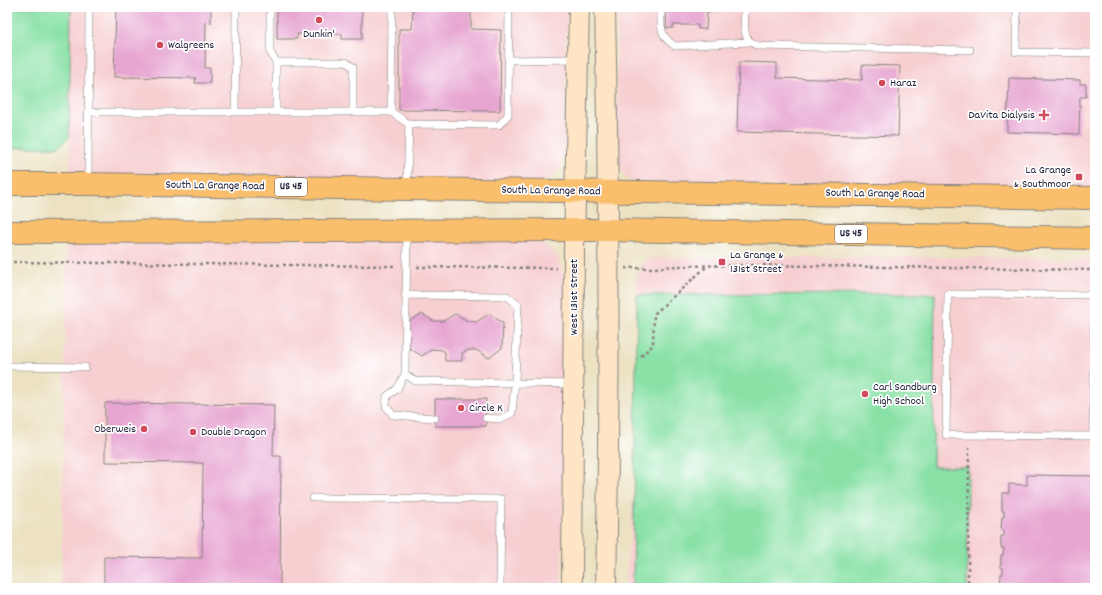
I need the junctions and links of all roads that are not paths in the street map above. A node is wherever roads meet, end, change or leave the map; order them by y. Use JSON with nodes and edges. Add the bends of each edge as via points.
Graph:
{"nodes":[{"id":1,"x":89,"y":7,"type":"edge"},
{"id":2,"x":236,"y":7,"type":"edge"},
{"id":3,"x":270,"y":7,"type":"edge"},
{"id":4,"x":392,"y":7,"type":"edge"},
{"id":5,"x":509,"y":7,"type":"edge"},
{"id":6,"x":579,"y":7,"type":"edge"},
{"id":7,"x":605,"y":7,"type":"edge"},
{"id":8,"x":661,"y":7,"type":"edge"},
{"id":9,"x":745,"y":7,"type":"edge"},
{"id":10,"x":1017,"y":7,"type":"edge"},
{"id":11,"x":750,"y":42,"type":"junction"},
{"id":12,"x":970,"y":50,"type":"dead end"},
{"id":13,"x":1095,"y":53,"type":"edge"},
{"id":14,"x":578,"y":59,"type":"junction"},
{"id":15,"x":508,"y":60,"type":"junction"},
{"id":16,"x":276,"y":62,"type":"junction"},
{"id":17,"x":88,"y":112,"type":"junction"},
{"id":18,"x":235,"y":112,"type":"junction"},
{"id":19,"x":276,"y":112,"type":"junction"},
{"id":20,"x":353,"y":112,"type":"junction"},
{"id":21,"x":391,"y":112,"type":"junction"},
{"id":22,"x":409,"y":124,"type":"junction"},
{"id":23,"x":7,"y":184,"type":"edge"},
{"id":24,"x":88,"y":184,"type":"junction"},
{"id":25,"x":407,"y":189,"type":"junction"},
{"id":26,"x":576,"y":192,"type":"junction"},
{"id":27,"x":608,"y":192,"type":"junction"},
{"id":28,"x":1095,"y":198,"type":"edge"},
{"id":29,"x":575,"y":230,"type":"junction"},
{"id":30,"x":608,"y":230,"type":"junction"},
{"id":31,"x":407,"y":231,"type":"junction"},
{"id":32,"x":7,"y":232,"type":"edge"},
{"id":33,"x":1095,"y":238,"type":"edge"},
{"id":34,"x":406,"y":295,"type":"junction"},
{"id":35,"x":1095,"y":295,"type":"edge"},
{"id":36,"x":7,"y":366,"type":"edge"},
{"id":37,"x":85,"y":367,"type":"dead end"},
{"id":38,"x":405,"y":374,"type":"junction"},
{"id":39,"x":515,"y":382,"type":"junction"},
{"id":40,"x":574,"y":384,"type":"junction"},
{"id":41,"x":435,"y":418,"type":"dead end"},
{"id":42,"x":486,"y":418,"type":"dead end"},
{"id":43,"x":313,"y":498,"type":"dead end"},
{"id":44,"x":500,"y":588,"type":"edge"},
{"id":45,"x":572,"y":588,"type":"edge"},
{"id":46,"x":606,"y":588,"type":"edge"}],
"edges":[{"from":1,"to":17,"type":"lane"},
{"from":2,"to":18,"type":"lane"},
{"from":3,"to":16,"type":"lane","via":[[270,52]]},
{"from":4,"to":21,"type":"lane"},
{"from":5,"to":15,"type":"lane"},
{"from":6,"to":14,"type":"street","name":"West 131st Street"},
{"from":7,"to":27,"type":"street"},
{"from":8,"to":11,"type":"lane","via":[[661,28],[667,41],[675,46]]},
{"from":9,"to":11,"type":"lane","via":[[744,31]]},
{"from":10,"to":13,"type":"lane","via":[[1016,52]]},
{"from":11,"to":12,"type":"lane","via":[[759,46]]},
{"from":14,"to":15,"type":"lane"},
{"from":14,"to":26,"type":"street","name":"West 131st Street"},
{"from":15,"to":22,"type":"lane","via":[[508,115],[499,125]]},
{"from":16,"to":19,"type":"lane"},
{"from":16,"to":20,"type":"lane","via":[[346,62],[353,66]]},
{"from":17,"to":18,"type":"lane"},
{"from":17,"to":24,"type":"lane"},
{"from":18,"to":19,"type":"lane"},
{"from":19,"to":20,"type":"lane"},
{"from":20,"to":21,"type":"lane"},
{"from":21,"to":22,"type":"lane"},
{"from":22,"to":25,"type":"lane"},
{"from":23,"to":24,"type":"highway","name":"South La Grange Road","number":"US 45"},
{"from":24,"to":25,"type":"highway","name":"South La Grange Road","number":"US 45"},
{"from":25,"to":26,"type":"highway","name":"South La Grange Road","number":"US 45"},
{"from":26,"to":27,"type":"highway","name":"South La Grange Road","number":"US 45"},
{"from":26,"to":29,"type":"street","name":"West 131st Street"},
{"from":27,"to":28,"type":"highway","name":"South La Grange Road","number":"US 45"},
{"from":27,"to":30,"type":"street"},
{"from":29,"to":30,"type":"highway","number":"US 45"},
{"from":29,"to":31,"type":"highway","number":"US 45"},
{"from":29,"to":40,"type":"street","name":"West 131st Street"},
{"from":30,"to":33,"type":"highway","number":"US 45"},
{"from":30,"to":46,"type":"street"},
{"from":31,"to":32,"type":"highway","number":"US 45"},
{"from":31,"to":34,"type":"lane"},
{"from":34,"to":38,"type":"lane"},
{"from":34,"to":39,"type":"lane","via":[[507,296],[518,305]]},
{"from":35,"to":35,"type":"lane","via":[[1093,436],[946,435],[948,294]]},
{"from":36,"to":37,"type":"lane"},
{"from":38,"to":39,"type":"lane","via":[[416,381]]},
{"from":38,"to":41,"type":"lane","via":[[397,389],[387,396],[386,406],[393,415]]},
{"from":39,"to":40,"type":"lane"},
{"from":39,"to":42,"type":"lane","via":[[512,413],[500,419]]},
{"from":40,"to":45,"type":"street","name":"West 131st Street"},
{"from":43,"to":44,"type":"lane","via":[[501,499]]}]}
